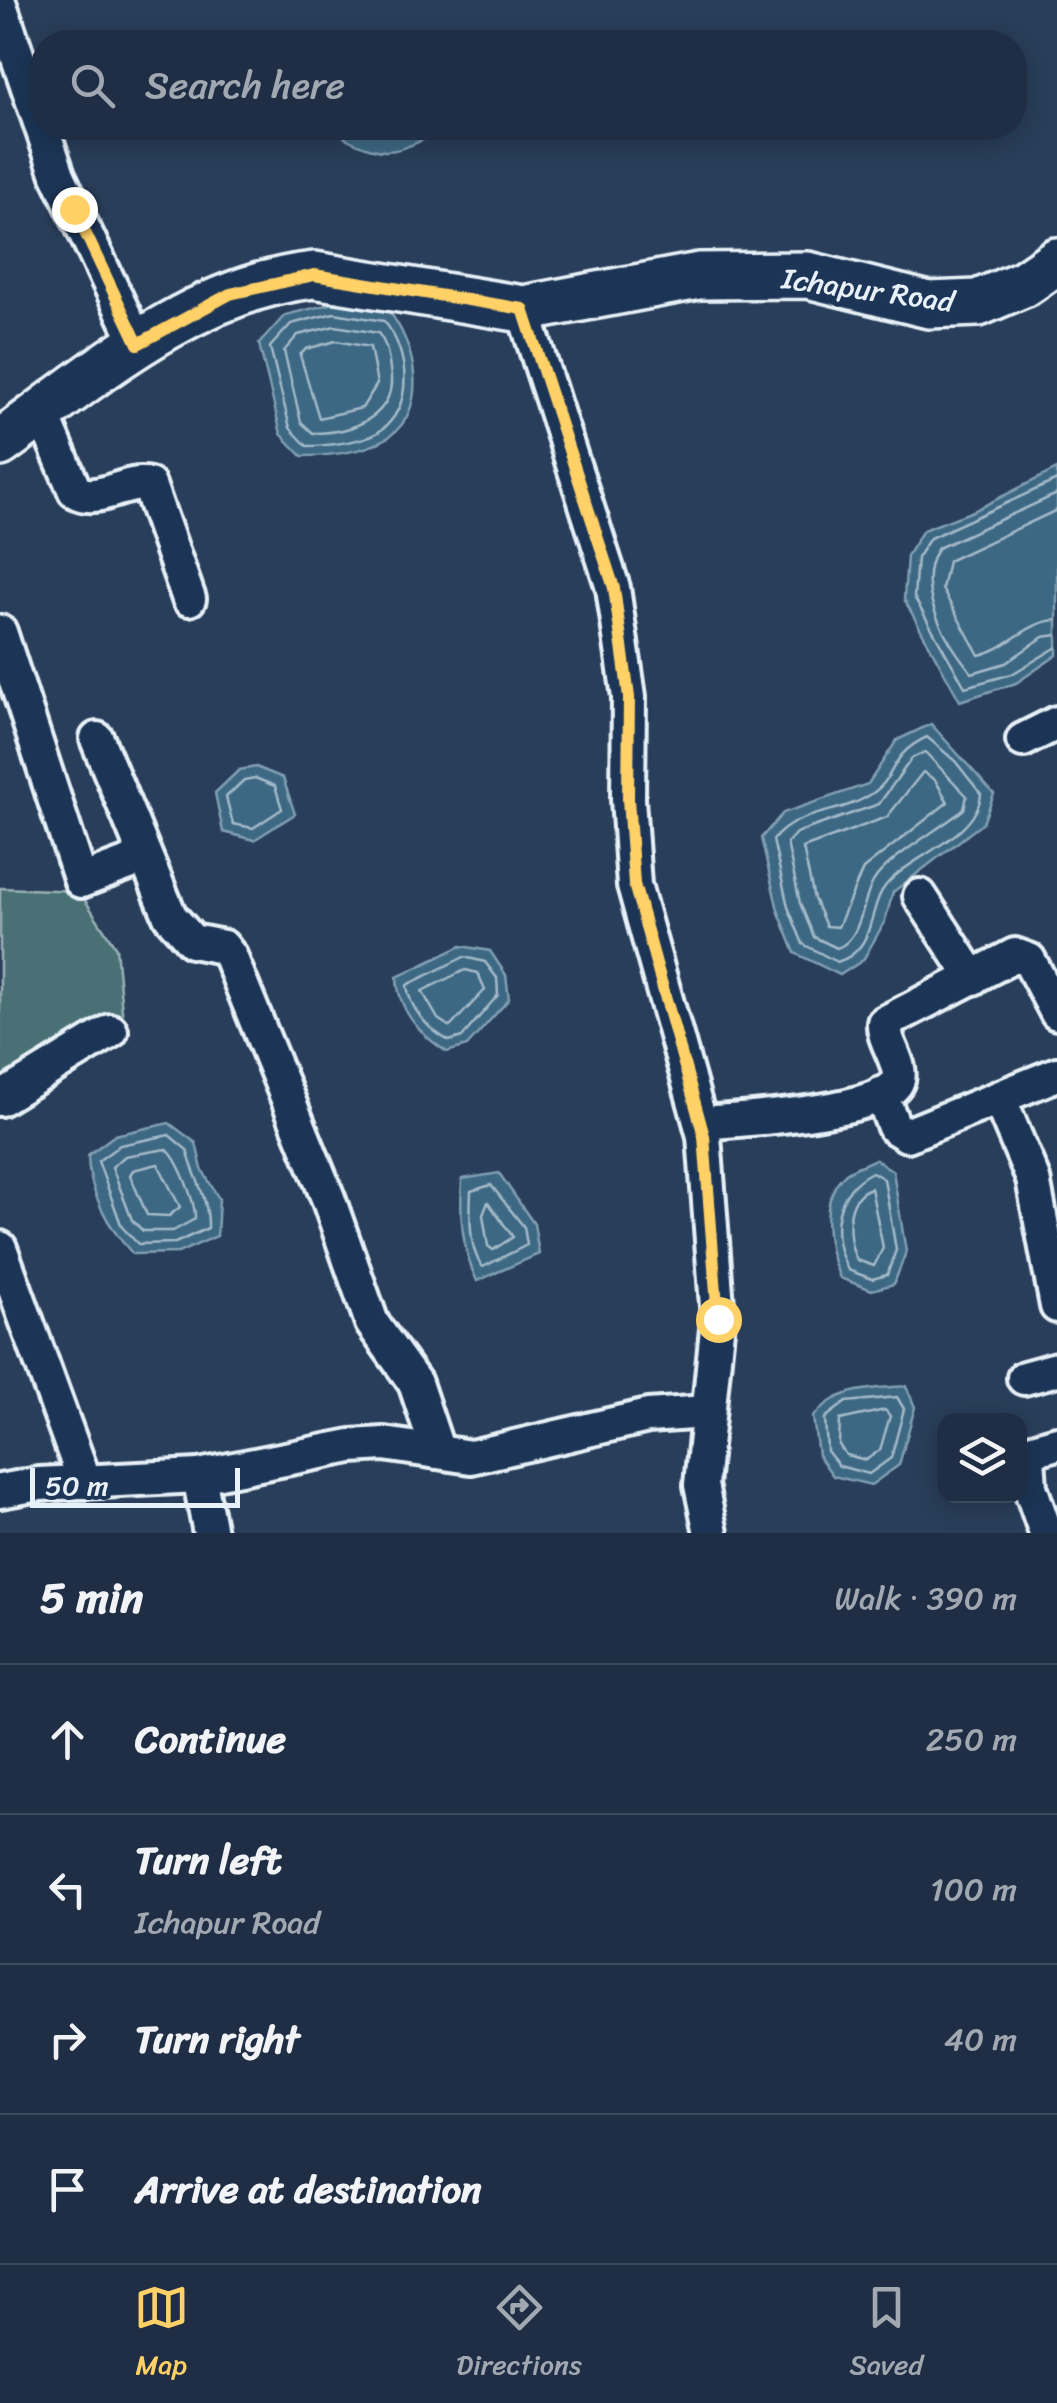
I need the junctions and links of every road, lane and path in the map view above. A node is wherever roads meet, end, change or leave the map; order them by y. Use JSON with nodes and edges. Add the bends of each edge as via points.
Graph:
{"nodes":[{"id":1,"x":0,"y":5,"type":"edge"},
{"id":2,"x":30,"y":93,"type":"edge"},
{"id":3,"x":46,"y":140,"type":"edge"},
{"id":4,"x":1057,"y":261,"type":"edge"},
{"id":5,"x":523,"y":309,"type":"junction"},
{"id":6,"x":138,"y":344,"type":"junction"},
{"id":7,"x":42,"y":412,"type":"junction"},
{"id":8,"x":0,"y":443,"type":"edge"},
{"id":9,"x":189,"y":599,"type":"dead end"},
{"id":10,"x":0,"y":632,"type":"edge"},
{"id":11,"x":1057,"y":723,"type":"edge"},
{"id":12,"x":97,"y":739,"type":"dead end"},
{"id":13,"x":1023,"y":740,"type":"dead end"},
{"id":14,"x":145,"y":857,"type":"junction"},
{"id":15,"x":920,"y":896,"type":"dead end"},
{"id":16,"x":974,"y":978,"type":"junction"},
{"id":17,"x":1057,"y":1014,"type":"edge"},
{"id":18,"x":112,"y":1031,"type":"dead end"},
{"id":19,"x":1057,"y":1074,"type":"edge"},
{"id":20,"x":881,"y":1094,"type":"junction"},
{"id":21,"x":0,"y":1098,"type":"edge"},
{"id":22,"x":999,"y":1098,"type":"junction"},
{"id":23,"x":701,"y":1123,"type":"junction"},
{"id":24,"x":0,"y":1248,"type":"edge"},
{"id":25,"x":1057,"y":1306,"type":"edge"},
{"id":26,"x":1057,"y":1369,"type":"edge"},
{"id":27,"x":1024,"y":1378,"type":"dead end"},
{"id":28,"x":707,"y":1412,"type":"junction"},
{"id":29,"x":1057,"y":1443,"type":"edge"},
{"id":30,"x":438,"y":1452,"type":"junction"},
{"id":31,"x":199,"y":1476,"type":"junction"},
{"id":32,"x":85,"y":1482,"type":"junction"},
{"id":33,"x":0,"y":1491,"type":"edge"},
{"id":34,"x":210,"y":1533,"type":"edge"},
{"id":35,"x":710,"y":1533,"type":"edge"},
{"id":36,"x":1046,"y":1533,"type":"edge"}],
"edges":[{"from":1,"to":2,"type":"street"},
{"from":3,"to":6,"type":"street"},
{"from":4,"to":5,"type":"street","name":"Ichapur Road","via":[[978,304],[929,304],[808,275],[699,276]]},
{"from":5,"to":6,"type":"street","name":"Ichapur Road","via":[[314,275],[230,294]]},
{"from":5,"to":23,"type":"street","via":[[614,588],[629,697],[634,884]]},
{"from":6,"to":7,"type":"street","name":"Ichapur Road"},
{"from":7,"to":8,"type":"street","name":"Ichapur Road"},
{"from":7,"to":9,"type":"street","via":[[75,491],[88,497],[137,484],[154,490]]},
{"from":10,"to":14,"type":"street","via":[[80,881]]},
{"from":11,"to":13,"type":"street"},
{"from":12,"to":14,"type":"street"},
{"from":14,"to":30,"type":"street","via":[[170,916],[189,939],[223,946],[230,956],[372,1323],[415,1383]]},
{"from":15,"to":16,"type":"street"},
{"from":16,"to":17,"type":"street","via":[[1024,956]]},
{"from":16,"to":20,"type":"street","via":[[884,1023],[899,1074]]},
{"from":18,"to":21,"type":"street"},
{"from":19,"to":22,"type":"street"},
{"from":20,"to":22,"type":"street","via":[[894,1127],[907,1135]]},
{"from":20,"to":23,"type":"street","via":[[841,1108]]},
{"from":22,"to":25,"type":"street","via":[[1033,1179]]},
{"from":23,"to":28,"type":"street","via":[[718,1319]]},
{"from":24,"to":32,"type":"street"},
{"from":26,"to":27,"type":"street"},
{"from":28,"to":30,"type":"street","via":[[648,1416],[471,1457]]},
{"from":28,"to":35,"type":"street","via":[[701,1485]]},
{"from":29,"to":36,"type":"street","via":[[1028,1457]]},
{"from":30,"to":31,"type":"street","via":[[351,1446]]},
{"from":31,"to":32,"type":"street"},
{"from":31,"to":34,"type":"street"},
{"from":32,"to":33,"type":"street"}]}
